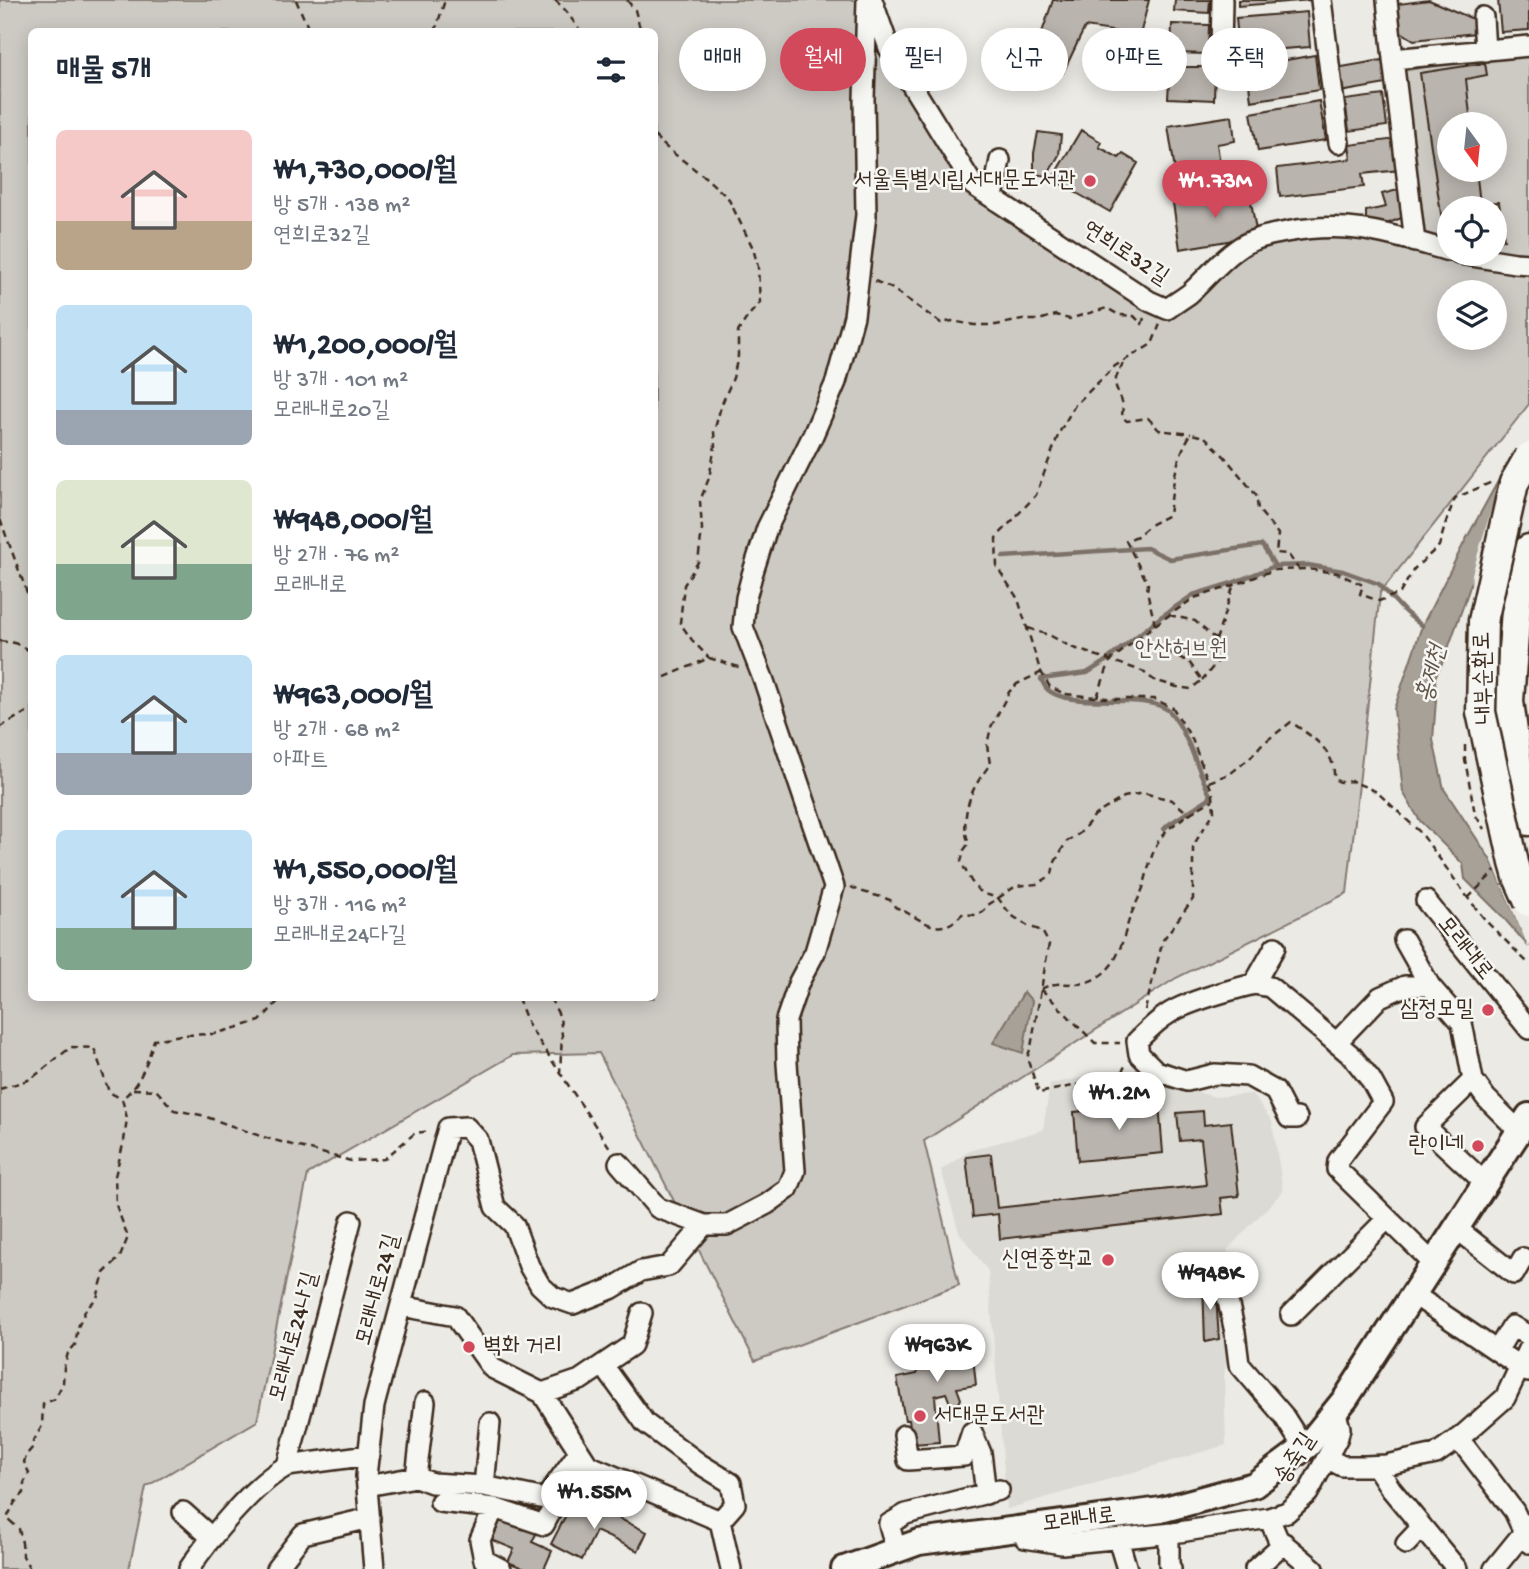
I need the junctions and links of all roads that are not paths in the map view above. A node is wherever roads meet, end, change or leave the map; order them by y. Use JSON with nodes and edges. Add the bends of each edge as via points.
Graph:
{"nodes":[{"id":1,"x":870,"y":0,"type":"edge"},
{"id":2,"x":1222,"y":0,"type":"edge"},
{"id":3,"x":1321,"y":0,"type":"edge"},
{"id":4,"x":1387,"y":0,"type":"edge"},
{"id":5,"x":1483,"y":17,"type":"dead end"},
{"id":6,"x":1221,"y":28,"type":"edge"},
{"id":7,"x":1529,"y":46,"type":"edge"},
{"id":8,"x":1485,"y":51,"type":"junction"},
{"id":9,"x":1394,"y":59,"type":"junction"},
{"id":10,"x":1339,"y":144,"type":"dead end"},
{"id":11,"x":1000,"y":160,"type":"dead end"},
{"id":12,"x":993,"y":197,"type":"junction"},
{"id":13,"x":1415,"y":242,"type":"junction"},
{"id":14,"x":1437,"y":248,"type":"edge"},
{"id":15,"x":1507,"y":262,"type":"edge"},
{"id":16,"x":1529,"y":264,"type":"edge"},
{"id":17,"x":1529,"y":457,"type":"edge"},
{"id":18,"x":1529,"y":549,"type":"edge"},
{"id":19,"x":1529,"y":821,"type":"edge"},
{"id":20,"x":1426,"y":901,"type":"dead end"},
{"id":21,"x":1529,"y":902,"type":"edge"},
{"id":22,"x":1404,"y":940,"type":"dead end"},
{"id":23,"x":1275,"y":947,"type":"dead end"},
{"id":24,"x":1254,"y":984,"type":"junction"},
{"id":25,"x":1430,"y":986,"type":"junction"},
{"id":26,"x":1529,"y":1029,"type":"edge"},
{"id":27,"x":1336,"y":1043,"type":"junction"},
{"id":28,"x":1473,"y":1080,"type":"junction"},
{"id":29,"x":1297,"y":1118,"type":"dead end"},
{"id":30,"x":1524,"y":1123,"type":"edge"},
{"id":31,"x":619,"y":1163,"type":"road end"},
{"id":32,"x":1485,"y":1183,"type":"junction"},
{"id":33,"x":1387,"y":1219,"type":"junction"},
{"id":34,"x":351,"y":1221,"type":"dead end"},
{"id":35,"x":704,"y":1225,"type":"junction"},
{"id":36,"x":1456,"y":1228,"type":"junction"},
{"id":37,"x":1433,"y":1264,"type":"junction"},
{"id":38,"x":1518,"y":1266,"type":"dead end"},
{"id":39,"x":1222,"y":1275,"type":"dead end"},
{"id":40,"x":1413,"y":1294,"type":"junction"},
{"id":41,"x":401,"y":1306,"type":"junction"},
{"id":42,"x":642,"y":1313,"type":"dead end"},
{"id":43,"x":1291,"y":1315,"type":"dead end"},
{"id":44,"x":1529,"y":1336,"type":"edge"},
{"id":45,"x":1529,"y":1347,"type":"edge"},
{"id":46,"x":1497,"y":1351,"type":"junction"},
{"id":47,"x":603,"y":1365,"type":"junction"},
{"id":48,"x":1524,"y":1369,"type":"edge"},
{"id":49,"x":542,"y":1393,"type":"junction"},
{"id":50,"x":425,"y":1402,"type":"dead end"},
{"id":51,"x":1335,"y":1410,"type":"junction"},
{"id":52,"x":489,"y":1423,"type":"dead end"},
{"id":53,"x":904,"y":1435,"type":"dead end"},
{"id":54,"x":1456,"y":1440,"type":"junction"},
{"id":55,"x":1304,"y":1448,"type":"junction"},
{"id":56,"x":579,"y":1452,"type":"junction"},
{"id":57,"x":369,"y":1455,"type":"junction"},
{"id":58,"x":1327,"y":1458,"type":"junction"},
{"id":59,"x":287,"y":1466,"type":"junction"},
{"id":60,"x":1376,"y":1466,"type":"junction"},
{"id":61,"x":416,"y":1477,"type":"junction"},
{"id":62,"x":367,"y":1486,"type":"junction"},
{"id":63,"x":484,"y":1486,"type":"junction"},
{"id":64,"x":558,"y":1498,"type":"dead end"},
{"id":65,"x":440,"y":1502,"type":"dead end"},
{"id":66,"x":494,"y":1508,"type":"junction"},
{"id":67,"x":183,"y":1512,"type":"dead end"},
{"id":68,"x":370,"y":1518,"type":"junction"},
{"id":69,"x":1269,"y":1518,"type":"junction"},
{"id":70,"x":720,"y":1521,"type":"junction"},
{"id":71,"x":1422,"y":1527,"type":"junction"},
{"id":72,"x":1528,"y":1532,"type":"edge"},
{"id":73,"x":1169,"y":1533,"type":"junction"},
{"id":74,"x":212,"y":1538,"type":"junction"},
{"id":75,"x":1118,"y":1539,"type":"junction"},
{"id":76,"x":1026,"y":1540,"type":"junction"},
{"id":77,"x":1284,"y":1543,"type":"junction"},
{"id":78,"x":1406,"y":1544,"type":"dead end"},
{"id":79,"x":896,"y":1550,"type":"junction"},
{"id":80,"x":189,"y":1569,"type":"edge"},
{"id":81,"x":276,"y":1569,"type":"edge"},
{"id":82,"x":374,"y":1569,"type":"edge"},
{"id":83,"x":501,"y":1569,"type":"edge"},
{"id":84,"x":731,"y":1569,"type":"edge"},
{"id":85,"x":844,"y":1569,"type":"edge"},
{"id":86,"x":1127,"y":1569,"type":"edge"},
{"id":87,"x":1171,"y":1569,"type":"edge"},
{"id":88,"x":1255,"y":1569,"type":"edge"},
{"id":89,"x":1314,"y":1569,"type":"edge"},
{"id":90,"x":1457,"y":1569,"type":"edge"},
{"id":91,"x":1494,"y":1569,"type":"edge"}],
"edges":[{"from":1,"to":12,"type":"street","name":"연희로32길","via":[[889,48],[973,185]]},
{"from":1,"to":35,"type":"street","via":[[864,99],[866,215],[854,316],[836,382],[767,528],[746,598],[743,627],[834,887],[816,952],[786,1020],[795,1171],[788,1189],[767,1204],[727,1225]]},
{"from":2,"to":6,"type":"street"},
{"from":3,"to":10,"type":"street"},
{"from":4,"to":9,"type":"street"},
{"from":5,"to":8,"type":"street"},
{"from":7,"to":8,"type":"street"},
{"from":8,"to":9,"type":"street"},
{"from":9,"to":13,"type":"street"},
{"from":11,"to":12,"type":"street"},
{"from":12,"to":13,"type":"street","name":"연희로32길","via":[[1158,305],[1188,295],[1237,248],[1266,236],[1349,227]]},
{"from":13,"to":14,"type":"street","name":"연희로32길"},
{"from":15,"to":16,"type":"street"},
{"from":17,"to":21,"type":"highway","name":"내부순환로","bridge":true,"via":[[1514,483],[1483,621],[1481,712],[1514,863]]},
{"from":18,"to":19,"type":"highway","name":"내부순환로","via":[[1517,597],[1509,701]]},
{"from":20,"to":26,"type":"street","name":"모래내로"},
{"from":22,"to":25,"type":"street"},
{"from":23,"to":24,"type":"street"},
{"from":24,"to":27,"type":"street","via":[[1270,987]]},
{"from":24,"to":29,"type":"street","via":[[1179,1008],[1137,1041],[1139,1054],[1156,1071],[1187,1081],[1215,1074],[1248,1076],[1275,1091],[1289,1118]]},
{"from":25,"to":27,"type":"street","via":[[1405,986],[1380,997]]},
{"from":25,"to":28,"type":"street","via":[[1462,1023]]},
{"from":27,"to":33,"type":"street","via":[[1352,1056],[1383,1102],[1338,1161],[1337,1169]]},
{"from":28,"to":30,"type":"street","via":[[1486,1098]]},
{"from":28,"to":32,"type":"street","via":[[1425,1127]]},
{"from":30,"to":32,"type":"main road","name":"모래내로"},
{"from":31,"to":35,"type":"street","via":[[658,1209]]},
{"from":32,"to":36,"type":"main road","name":"모래내로"},
{"from":33,"to":37,"type":"street"},
{"from":33,"to":43,"type":"street"},
{"from":34,"to":59,"type":"street","name":"모래내로24나길"},
{"from":35,"to":41,"type":"street","name":"모래내로24길","via":[[669,1266],[641,1271],[573,1304],[553,1297],[529,1266],[514,1225],[495,1207],[478,1140],[457,1127]]},
{"from":36,"to":37,"type":"main road","name":"모래내로"},
{"from":36,"to":38,"type":"street"},
{"from":37,"to":40,"type":"main road","name":"모래내로"},
{"from":39,"to":55,"type":"street","via":[[1239,1364],[1283,1415]]},
{"from":40,"to":46,"type":"street","via":[[1475,1348]]},
{"from":40,"to":51,"type":"main road","name":"모래내로"},
{"from":41,"to":49,"type":"street","via":[[455,1316],[492,1368]]},
{"from":41,"to":57,"type":"street","name":"모래내로24길","via":[[374,1406]]},
{"from":42,"to":47,"type":"street","via":[[632,1345]]},
{"from":44,"to":46,"type":"street","via":[[1512,1325]]},
{"from":45,"to":48,"type":"street"},
{"from":46,"to":48,"type":"street"},
{"from":47,"to":49,"type":"street","via":[[580,1380]]},
{"from":47,"to":70,"type":"street","via":[[645,1423],[731,1483],[735,1504]]},
{"from":48,"to":54,"type":"street","via":[[1505,1398]]},
{"from":49,"to":56,"type":"street"},
{"from":50,"to":61,"type":"street"},
{"from":51,"to":55,"type":"main road","name":"모래내로"},
{"from":51,"to":58,"type":"street","name":"송죽길","via":[[1340,1428]]},
{"from":52,"to":63,"type":"street"},
{"from":53,"to":79,"type":"street","via":[[908,1460],[964,1456],[972,1432],[992,1492],[906,1514],[889,1524]]},
{"from":54,"to":60,"type":"street","via":[[1436,1454]]},
{"from":54,"to":72,"type":"street"},
{"from":55,"to":76,"type":"main road","name":"모래내로","via":[[1254,1485]]},
{"from":56,"to":63,"type":"street","via":[[545,1499]]},
{"from":56,"to":70,"type":"street","via":[[588,1465]]},
{"from":57,"to":59,"type":"street"},
{"from":57,"to":62,"type":"street","name":"모래내로24길"},
{"from":58,"to":60,"type":"street","via":[[1342,1466]]},
{"from":58,"to":69,"type":"street","name":"송죽길","via":[[1308,1493],[1287,1512]]},
{"from":59,"to":74,"type":"street","via":[[240,1506]]},
{"from":60,"to":71,"type":"street"},
{"from":61,"to":62,"type":"street"},
{"from":61,"to":63,"type":"street","via":[[432,1483]]},
{"from":62,"to":68,"type":"street","name":"모래내로24길"},
{"from":64,"to":66,"type":"street","via":[[544,1525]]},
{"from":65,"to":66,"type":"street"},
{"from":66,"to":83,"type":"street","via":[[480,1540],[484,1560]]},
{"from":67,"to":74,"type":"street"},
{"from":68,"to":81,"type":"street","via":[[303,1534]]},
{"from":68,"to":82,"type":"street","name":"모래내로24길"},
{"from":69,"to":73,"type":"street","name":"송죽길"},
{"from":69,"to":77,"type":"street"},
{"from":70,"to":84,"type":"street"},
{"from":71,"to":78,"type":"street"},
{"from":71,"to":90,"type":"street"},
{"from":72,"to":91,"type":"street"},
{"from":73,"to":75,"type":"street","name":"송죽길"},
{"from":73,"to":87,"type":"street"},
{"from":74,"to":80,"type":"street"},
{"from":75,"to":76,"type":"street","name":"송죽길","via":[[1062,1545]]},
{"from":75,"to":86,"type":"street"},
{"from":76,"to":79,"type":"main road","name":"모래내로","via":[[919,1542]]},
{"from":77,"to":88,"type":"street"},
{"from":77,"to":89,"type":"street"},
{"from":79,"to":85,"type":"main road","name":"모래내로"}]}
